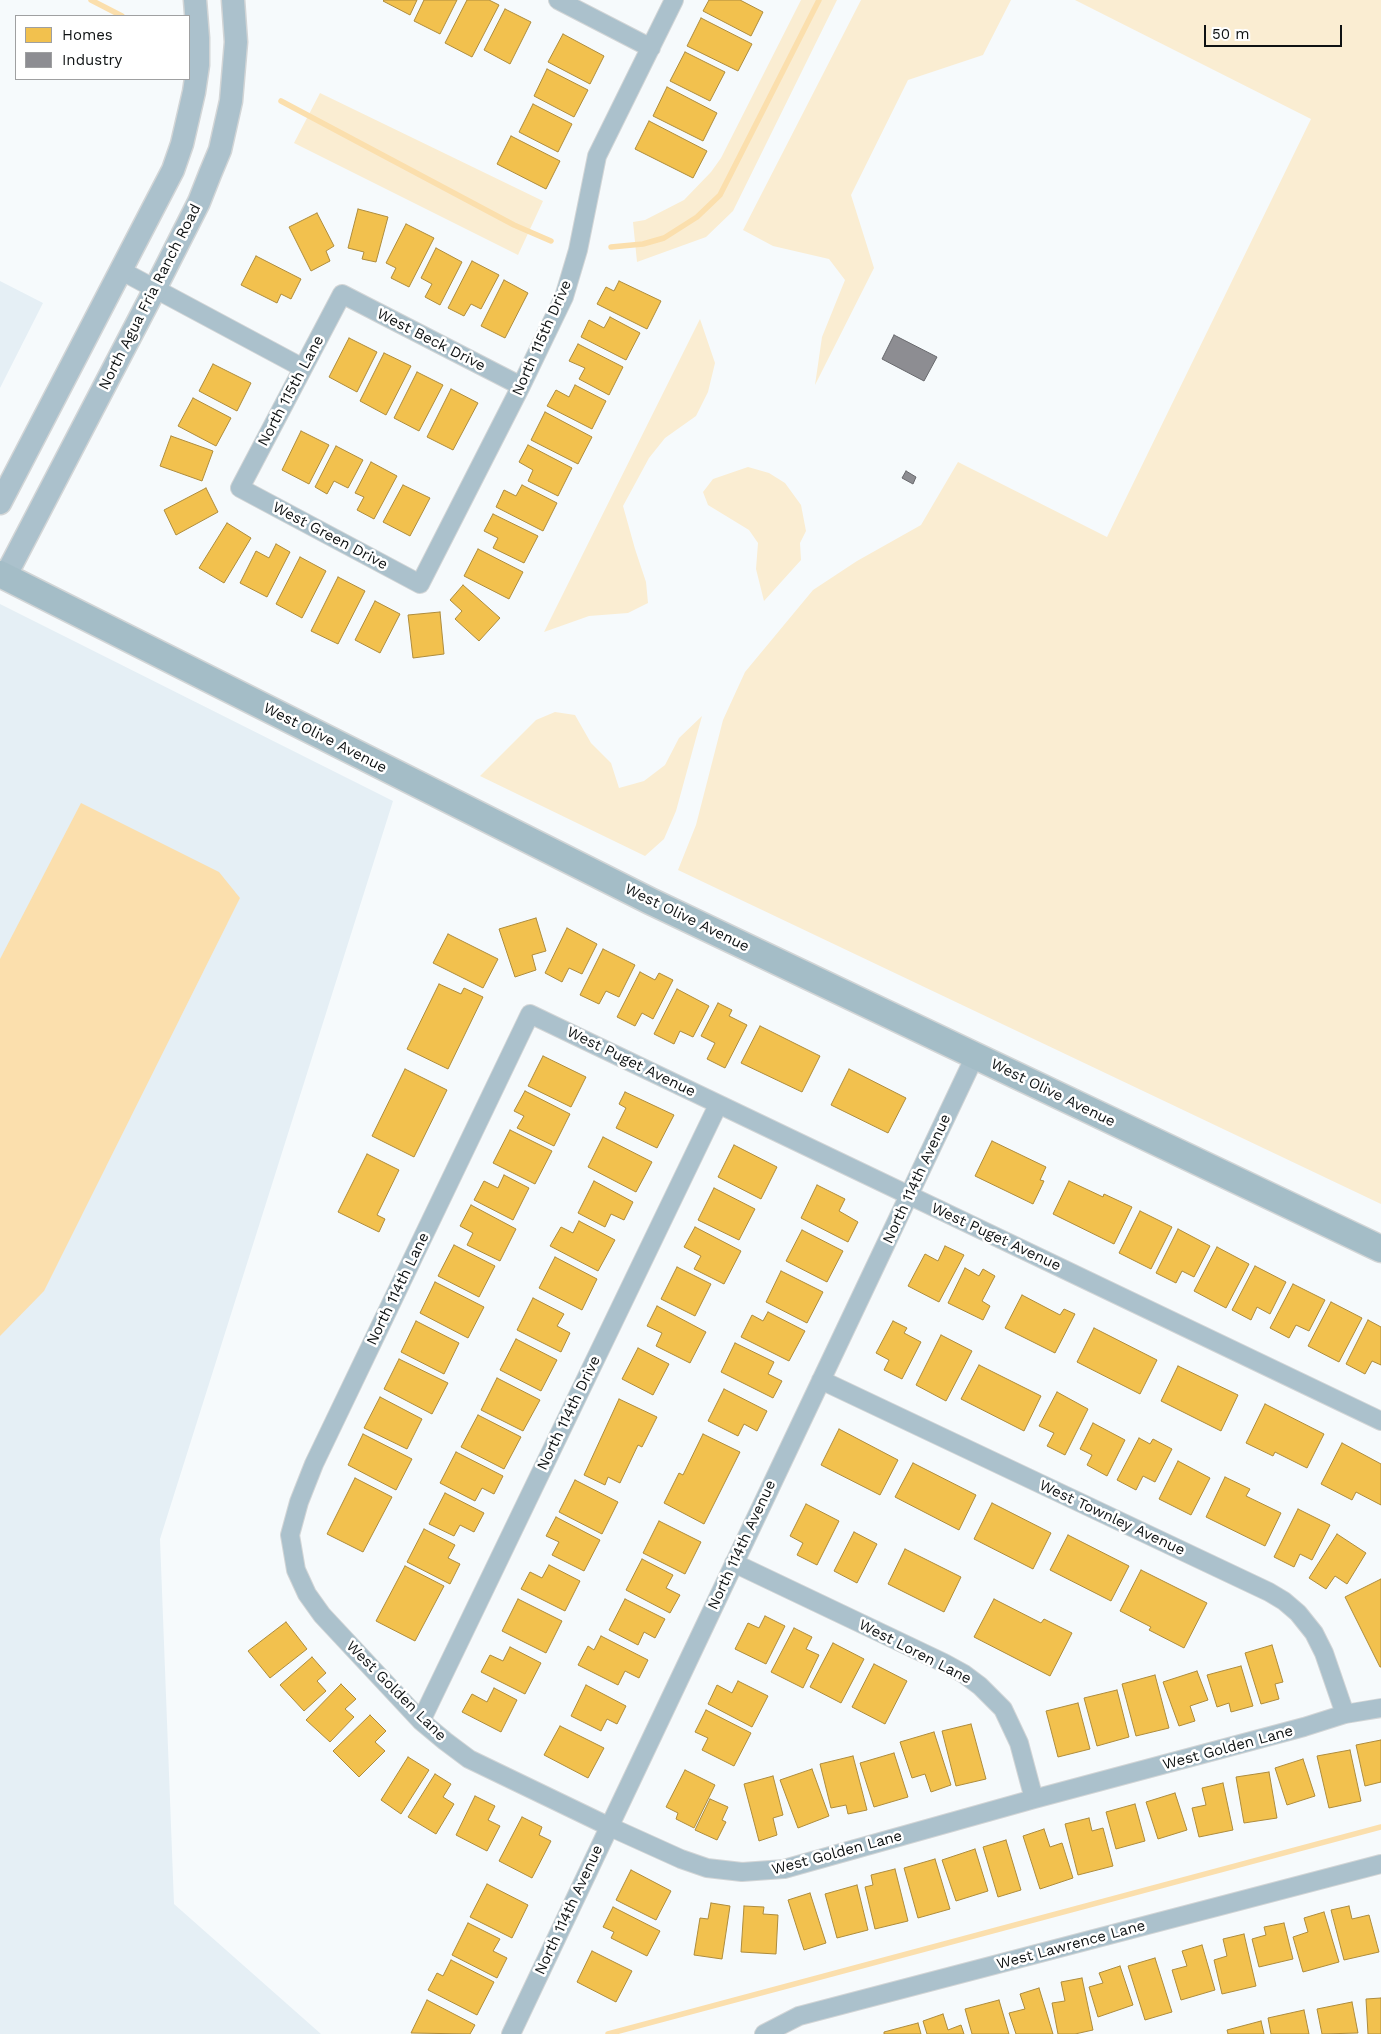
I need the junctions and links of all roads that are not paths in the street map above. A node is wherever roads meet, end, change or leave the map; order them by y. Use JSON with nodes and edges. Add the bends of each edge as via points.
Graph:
{"nodes":[{"id":1,"x":194,"y":0,"type":"edge"},
{"id":2,"x":233,"y":0,"type":"edge"},
{"id":3,"x":558,"y":0,"type":"edge"},
{"id":4,"x":674,"y":0,"type":"edge"},
{"id":5,"x":651,"y":48,"type":"junction"},
{"id":6,"x":120,"y":270,"type":"junction"},
{"id":7,"x":155,"y":289,"type":"junction"},
{"id":8,"x":342,"y":294,"type":"joint"},
{"id":9,"x":303,"y":368,"type":"junction"},
{"id":10,"x":521,"y":386,"type":"junction"},
{"id":11,"x":240,"y":488,"type":"joint"},
{"id":12,"x":0,"y":503,"type":"edge"},
{"id":13,"x":3,"y":575,"type":"edge"},
{"id":14,"x":420,"y":584,"type":"joint"},
{"id":15,"x":530,"y":1014,"type":"joint"},
{"id":16,"x":976,"y":1056,"type":"junction"},
{"id":17,"x":718,"y":1105,"type":"junction"},
{"id":18,"x":909,"y":1196,"type":"junction"},
{"id":19,"x":1381,"y":1249,"type":"edge"},
{"id":20,"x":821,"y":1380,"type":"junction"},
{"id":21,"x":1381,"y":1421,"type":"edge"},
{"id":22,"x":734,"y":1563,"type":"junction"},
{"id":23,"x":296,"y":1570,"type":"joint"},
{"id":24,"x":1381,"y":1708,"type":"edge"},
{"id":25,"x":1345,"y":1714,"type":"junction"},
{"id":26,"x":421,"y":1721,"type":"junction"},
{"id":27,"x":1034,"y":1800,"type":"junction"},
{"id":28,"x":608,"y":1826,"type":"junction"},
{"id":29,"x":1381,"y":1864,"type":"edge"},
{"id":30,"x":511,"y":2034,"type":"edge"},
{"id":31,"x":764,"y":2034,"type":"edge"}],
"edges":[{"from":1,"to":6,"type":"street","via":[[198,65],[191,112],[163,189]]},
{"from":2,"to":7,"type":"street","name":"North Agua Fria Ranch Road","via":[[236,54],[225,134],[199,202]]},
{"from":3,"to":5,"type":"street"},
{"from":4,"to":5,"type":"street","name":"North 115th Drive"},
{"from":5,"to":10,"type":"street","name":"North 115th Drive","via":[[597,156],[578,250],[564,297]]},
{"from":6,"to":7,"type":"street"},
{"from":6,"to":12,"type":"street"},
{"from":7,"to":9,"type":"street"},
{"from":7,"to":13,"type":"street","name":"North Agua Fria Ranch Road"},
{"from":8,"to":9,"type":"street","name":"North 115th Lane"},
{"from":8,"to":10,"type":"street","name":"West Beck Drive"},
{"from":9,"to":11,"type":"street","name":"North 115th Lane"},
{"from":10,"to":14,"type":"street","name":"North 115th Drive"},
{"from":11,"to":14,"type":"street","name":"West Green Drive"},
{"from":13,"to":16,"type":"main road","name":"West Olive Avenue","via":[[642,896]]},
{"from":15,"to":17,"type":"street","name":"West Puget Avenue"},
{"from":15,"to":23,"type":"street","name":"North 114th Lane","via":[[306,1483],[290,1535]]},
{"from":16,"to":18,"type":"street","name":"North 114th Avenue"},
{"from":16,"to":19,"type":"main road","name":"West Olive Avenue"},
{"from":17,"to":18,"type":"street","name":"West Puget Avenue"},
{"from":17,"to":26,"type":"street","name":"North 114th Drive"},
{"from":18,"to":20,"type":"street","name":"North 114th Avenue"},
{"from":18,"to":21,"type":"street","name":"West Puget Avenue"},
{"from":20,"to":22,"type":"street","name":"North 114th Avenue"},
{"from":20,"to":25,"type":"street","name":"West Townley Avenue","via":[[1284,1601],[1314,1633]]},
{"from":22,"to":27,"type":"street","name":"West Loren Lane","via":[[944,1663],[980,1686],[1003,1709],[1019,1743]]},
{"from":22,"to":28,"type":"street","name":"North 114th Avenue"},
{"from":23,"to":26,"type":"street","name":"West Golden Lane","via":[[322,1615]]},
{"from":24,"to":25,"type":"street","name":"West Golden Lane"},
{"from":25,"to":27,"type":"street","name":"West Golden Lane"},
{"from":26,"to":28,"type":"street","name":"West Golden Lane","via":[[469,1759]]},
{"from":27,"to":28,"type":"street","name":"West Golden Lane","via":[[784,1870],[764,1872],[706,1868]]},
{"from":28,"to":30,"type":"street","name":"North 114th Avenue"},
{"from":29,"to":31,"type":"street","name":"West Lawrence Lane","via":[[799,2016]]}]}
